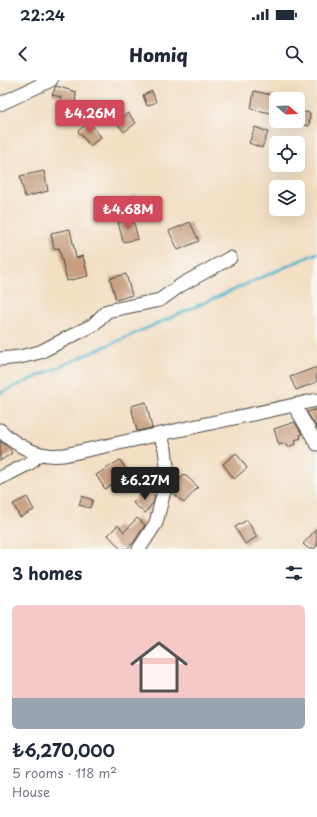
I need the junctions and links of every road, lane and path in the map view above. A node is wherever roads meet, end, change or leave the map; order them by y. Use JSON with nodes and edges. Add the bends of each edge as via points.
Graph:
{"nodes":[{"id":1,"x":51,"y":80,"type":"edge"},
{"id":2,"x":0,"y":104,"type":"edge"},
{"id":3,"x":230,"y":258,"type":"dead end"},
{"id":4,"x":0,"y":359,"type":"edge"},
{"id":5,"x":317,"y":400,"type":"edge"},
{"id":6,"x":294,"y":405,"type":"junction"},
{"id":7,"x":0,"y":430,"type":"edge"},
{"id":8,"x":160,"y":435,"type":"junction"},
{"id":9,"x":317,"y":444,"type":"edge"},
{"id":10,"x":39,"y":454,"type":"junction"},
{"id":11,"x":0,"y":478,"type":"edge"},
{"id":12,"x":139,"y":549,"type":"edge"}],
"edges":[{"from":1,"to":2,"type":"street"},
{"from":3,"to":4,"type":"street","via":[[181,285],[160,300],[107,311],[92,325],[40,352]]},
{"from":5,"to":6,"type":"street"},
{"from":6,"to":8,"type":"street"},
{"from":6,"to":9,"type":"street"},
{"from":7,"to":10,"type":"street"},
{"from":8,"to":10,"type":"street","via":[[64,455]]},
{"from":8,"to":12,"type":"street","via":[[165,449],[168,475],[156,522]]},
{"from":10,"to":11,"type":"street","via":[[30,463]]}]}
